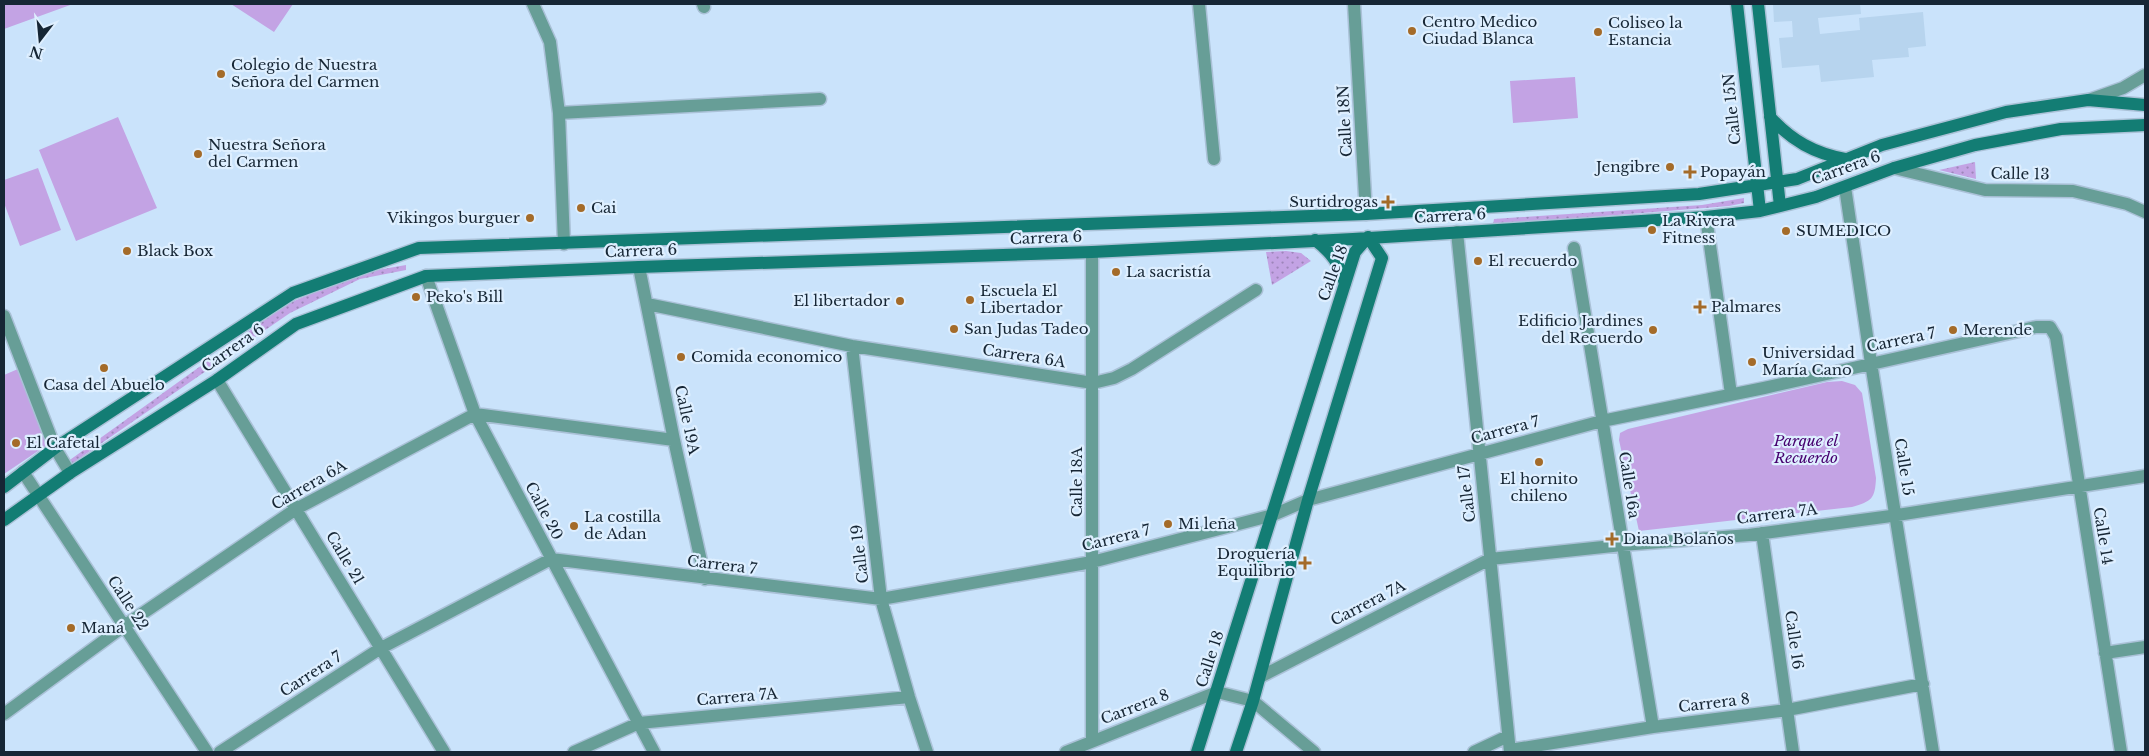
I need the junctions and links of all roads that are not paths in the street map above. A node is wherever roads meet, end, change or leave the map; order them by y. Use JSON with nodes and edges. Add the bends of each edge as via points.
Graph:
{"nodes":[{"id":1,"x":533,"y":4,"type":"edge"},
{"id":2,"x":1199,"y":4,"type":"edge"},
{"id":3,"x":1354,"y":4,"type":"edge"},
{"id":4,"x":1737,"y":4,"type":"edge"},
{"id":5,"x":1758,"y":4,"type":"edge"},
{"id":6,"x":2145,"y":75,"type":"edge"},
{"id":7,"x":820,"y":99,"type":"dead end"},
{"id":8,"x":2088,"y":100,"type":"junction"},
{"id":9,"x":2145,"y":105,"type":"edge"},
{"id":10,"x":559,"y":113,"type":"junction"},
{"id":11,"x":1770,"y":117,"type":"junction"},
{"id":12,"x":2145,"y":125,"type":"edge"},
{"id":13,"x":1214,"y":159,"type":"dead end"},
{"id":14,"x":1845,"y":160,"type":"junction"},
{"id":15,"x":1894,"y":168,"type":"junction"},
{"id":16,"x":1778,"y":183,"type":"junction"},
{"id":17,"x":1757,"y":186,"type":"junction"},
{"id":18,"x":1845,"y":187,"type":"junction"},
{"id":19,"x":1780,"y":206,"type":"junction"},
{"id":20,"x":1760,"y":211,"type":"junction"},
{"id":21,"x":2145,"y":212,"type":"edge"},
{"id":22,"x":1366,"y":214,"type":"junction"},
{"id":23,"x":1706,"y":217,"type":"junction"},
{"id":24,"x":1458,"y":232,"type":"junction"},
{"id":25,"x":1368,"y":237,"type":"junction"},
{"id":26,"x":1315,"y":240,"type":"junction"},
{"id":27,"x":564,"y":244,"type":"junction"},
{"id":28,"x":1574,"y":248,"type":"dead end"},
{"id":29,"x":1092,"y":252,"type":"junction"},
{"id":30,"x":639,"y":267,"type":"junction"},
{"id":31,"x":426,"y":276,"type":"junction"},
{"id":32,"x":1345,"y":284,"type":"junction"},
{"id":33,"x":1256,"y":290,"type":"dead end"},
{"id":34,"x":647,"y":304,"type":"junction"},
{"id":35,"x":4,"y":316,"type":"edge"},
{"id":36,"x":2050,"y":327,"type":"joint"},
{"id":37,"x":852,"y":346,"type":"junction"},
{"id":38,"x":1870,"y":363,"type":"junction"},
{"id":39,"x":217,"y":380,"type":"junction"},
{"id":40,"x":1093,"y":383,"type":"junction"},
{"id":41,"x":1731,"y":394,"type":"junction"},
{"id":42,"x":475,"y":414,"type":"junction"},
{"id":43,"x":1602,"y":421,"type":"junction"},
{"id":44,"x":674,"y":440,"type":"junction"},
{"id":45,"x":55,"y":448,"type":"junction"},
{"id":46,"x":1479,"y":455,"type":"junction"},
{"id":47,"x":23,"y":472,"type":"junction"},
{"id":48,"x":70,"y":473,"type":"junction"},
{"id":49,"x":2145,"y":476,"type":"edge"},
{"id":50,"x":2079,"y":486,"type":"junction"},
{"id":51,"x":4,"y":487,"type":"edge"},
{"id":52,"x":38,"y":495,"type":"junction"},
{"id":53,"x":1308,"y":500,"type":"junction"},
{"id":54,"x":296,"y":509,"type":"junction"},
{"id":55,"x":1273,"y":515,"type":"junction"},
{"id":56,"x":1896,"y":515,"type":"junction"},
{"id":57,"x":4,"y":520,"type":"edge"},
{"id":58,"x":1762,"y":533,"type":"junction"},
{"id":59,"x":1622,"y":544,"type":"junction"},
{"id":60,"x":551,"y":559,"type":"junction"},
{"id":61,"x":1490,"y":559,"type":"junction"},
{"id":62,"x":1092,"y":562,"type":"junction"},
{"id":63,"x":705,"y":579,"type":"junction"},
{"id":64,"x":881,"y":600,"type":"junction"},
{"id":65,"x":124,"y":626,"type":"junction"},
{"id":66,"x":2145,"y":647,"type":"edge"},
{"id":67,"x":381,"y":648,"type":"junction"},
{"id":68,"x":2106,"y":653,"type":"junction"},
{"id":69,"x":1260,"y":677,"type":"junction"},
{"id":70,"x":1923,"y":684,"type":"junction"},
{"id":71,"x":1217,"y":692,"type":"junction"},
{"id":72,"x":908,"y":697,"type":"junction"},
{"id":73,"x":1253,"y":701,"type":"junction"},
{"id":74,"x":1787,"y":710,"type":"junction"},
{"id":75,"x":4,"y":714,"type":"edge"},
{"id":76,"x":639,"y":723,"type":"junction"},
{"id":77,"x":1653,"y":727,"type":"junction"},
{"id":78,"x":1508,"y":736,"type":"junction"},
{"id":79,"x":1092,"y":741,"type":"junction"},
{"id":80,"x":440,"y":751,"type":"edge"},
{"id":81,"x":1510,"y":751,"type":"edge"},
{"id":82,"x":207,"y":752,"type":"edge"},
{"id":83,"x":220,"y":752,"type":"edge"},
{"id":84,"x":574,"y":752,"type":"edge"},
{"id":85,"x":654,"y":752,"type":"edge"},
{"id":86,"x":927,"y":752,"type":"edge"},
{"id":87,"x":1066,"y":752,"type":"edge"},
{"id":88,"x":1197,"y":752,"type":"edge"},
{"id":89,"x":1236,"y":752,"type":"edge"},
{"id":90,"x":1314,"y":752,"type":"edge"},
{"id":91,"x":1474,"y":752,"type":"edge"},
{"id":92,"x":1793,"y":752,"type":"edge"},
{"id":93,"x":1933,"y":752,"type":"edge"},
{"id":94,"x":2120,"y":752,"type":"edge"}],
"edges":[{"from":1,"to":10,"type":"street","via":[[550,42]]},
{"from":2,"to":13,"type":"street"},
{"from":3,"to":22,"type":"street","name":"Calle 18N"},
{"from":4,"to":17,"type":"main road","name":"Calle 15N"},
{"from":5,"to":11,"type":"main road"},
{"from":6,"to":8,"type":"street","name":"Carrera 6","via":[[2123,88]]},
{"from":7,"to":10,"type":"street"},
{"from":8,"to":9,"type":"main road","name":"Carrera 6"},
{"from":8,"to":14,"type":"main road","name":"Carrera 6","via":[[2006,112],[1882,146]]},
{"from":10,"to":27,"type":"street"},
{"from":11,"to":14,"type":"main road","via":[[1807,148]]},
{"from":11,"to":16,"type":"main road"},
{"from":12,"to":15,"type":"main road","name":"Carrera 6","via":[[2061,129],[1975,144]]},
{"from":14,"to":16,"type":"main road","name":"Carrera 6"},
{"from":15,"to":18,"type":"main road","name":"Carrera 6"},
{"from":15,"to":21,"type":"street","name":"Calle 13","via":[[1985,190],[2073,191],[2127,204]]},
{"from":16,"to":17,"type":"main road","name":"Carrera 6"},
{"from":16,"to":19,"type":"main road"},
{"from":17,"to":20,"type":"main road","name":"Calle 15N"},
{"from":17,"to":22,"type":"main road","name":"Carrera 6","via":[[1699,194]]},
{"from":18,"to":19,"type":"main road","name":"Carrera 6"},
{"from":18,"to":38,"type":"street","name":"Calle 15"},
{"from":19,"to":20,"type":"main road","name":"Carrera 6"},
{"from":20,"to":23,"type":"main road","name":"Carrera 6"},
{"from":22,"to":25,"type":"main road","name":"Calle 18N"},
{"from":22,"to":27,"type":"main road","name":"Carrera 6"},
{"from":23,"to":24,"type":"main road","name":"Carrera 6"},
{"from":23,"to":41,"type":"street"},
{"from":24,"to":25,"type":"main road","name":"Carrera 6"},
{"from":24,"to":46,"type":"street","name":"Calle 17"},
{"from":25,"to":26,"type":"main road","name":"Carrera 6"},
{"from":25,"to":32,"type":"main road","name":"Calle 18","via":[[1355,252]]},
{"from":25,"to":53,"type":"main road","name":"Calle 18","via":[[1382,258]]},
{"from":26,"to":29,"type":"main road","name":"Carrera 6"},
{"from":26,"to":32,"type":"main road","via":[[1335,259]]},
{"from":27,"to":45,"type":"main road","name":"Carrera 6","via":[[419,248],[293,293]]},
{"from":28,"to":43,"type":"street","name":"Calle 16a"},
{"from":29,"to":30,"type":"main road","name":"Carrera 6"},
{"from":29,"to":40,"type":"street","name":"Calle 18A"},
{"from":30,"to":31,"type":"main road","name":"Carrera 6"},
{"from":30,"to":34,"type":"street","name":"Calle 19A"},
{"from":31,"to":39,"type":"main road","name":"Carrera 6","via":[[296,324]]},
{"from":31,"to":42,"type":"street","name":"Calle 20"},
{"from":32,"to":55,"type":"main road","name":"Calle 18"},
{"from":33,"to":40,"type":"street","name":"Carrera 6A","via":[[1132,369]]},
{"from":34,"to":37,"type":"street","name":"Carrera 6A"},
{"from":34,"to":44,"type":"street","name":"Calle 19A"},
{"from":35,"to":45,"type":"street"},
{"from":36,"to":38,"type":"street","name":"Carrera 7","via":[[2036,327]]},
{"from":36,"to":50,"type":"street","name":"Calle 14","via":[[2056,336]]},
{"from":37,"to":40,"type":"street","name":"Carrera 6A"},
{"from":37,"to":64,"type":"street","name":"Calle 19"},
{"from":38,"to":41,"type":"street","name":"Carrera 7"},
{"from":38,"to":56,"type":"street","name":"Calle 15"},
{"from":39,"to":48,"type":"main road","name":"Carrera 6"},
{"from":39,"to":54,"type":"street","name":"Calle 21"},
{"from":40,"to":62,"type":"street","name":"Calle 18A"},
{"from":41,"to":43,"type":"street","name":"Carrera 7"},
{"from":42,"to":44,"type":"street"},
{"from":42,"to":54,"type":"street","name":"Carrera 6A"},
{"from":42,"to":60,"type":"street","name":"Calle 20"},
{"from":43,"to":46,"type":"street","name":"Carrera 7"},
{"from":43,"to":59,"type":"street","name":"Calle 16a"},
{"from":44,"to":63,"type":"street","name":"Calle 19A"},
{"from":45,"to":47,"type":"main road","name":"Carrera 6"},
{"from":45,"to":48,"type":"street"},
{"from":46,"to":53,"type":"street","name":"Carrera 7"},
{"from":46,"to":61,"type":"street","name":"Calle 17"},
{"from":47,"to":51,"type":"main road","name":"Carrera 6"},
{"from":47,"to":52,"type":"street","name":"Calle 22"},
{"from":48,"to":52,"type":"main road","name":"Carrera 6"},
{"from":49,"to":50,"type":"street","name":"Carrera 7A"},
{"from":50,"to":56,"type":"street","name":"Carrera 7A"},
{"from":50,"to":68,"type":"street","name":"Calle 14"},
{"from":52,"to":57,"type":"main road","name":"Carrera 6"},
{"from":52,"to":65,"type":"street","name":"Calle 22"},
{"from":53,"to":55,"type":"street","name":"Carrera 7"},
{"from":53,"to":69,"type":"main road","name":"Calle 18"},
{"from":54,"to":65,"type":"street","name":"Carrera 6A"},
{"from":54,"to":67,"type":"street","name":"Calle 21"},
{"from":55,"to":62,"type":"street","name":"Carrera 7"},
{"from":55,"to":71,"type":"main road","name":"Calle 18"},
{"from":56,"to":58,"type":"street","name":"Carrera 7A"},
{"from":56,"to":70,"type":"street","name":"Calle 15"},
{"from":58,"to":59,"type":"street","name":"Carrera 7A"},
{"from":58,"to":74,"type":"street","name":"Calle 16"},
{"from":59,"to":61,"type":"street","name":"Carrera 7A"},
{"from":59,"to":77,"type":"street","name":"Calle 16a"},
{"from":60,"to":63,"type":"street","name":"Carrera 7"},
{"from":60,"to":67,"type":"street","name":"Carrera 7"},
{"from":60,"to":76,"type":"street","name":"Calle 20"},
{"from":61,"to":69,"type":"street","name":"Carrera 7A"},
{"from":61,"to":78,"type":"street","name":"Calle 17"},
{"from":62,"to":64,"type":"street","name":"Carrera 7"},
{"from":62,"to":79,"type":"street","name":"Calle 18A"},
{"from":63,"to":64,"type":"street","name":"Carrera 7"},
{"from":64,"to":72,"type":"street","name":"Calle 19"},
{"from":65,"to":75,"type":"street","name":"Carrera 6A"},
{"from":65,"to":82,"type":"street","name":"Calle 22"},
{"from":66,"to":68,"type":"street"},
{"from":67,"to":80,"type":"street","name":"Calle 21"},
{"from":67,"to":83,"type":"street","name":"Carrera 7"},
{"from":68,"to":94,"type":"street","name":"Calle 14"},
{"from":69,"to":73,"type":"main road","name":"Calle 18"},
{"from":70,"to":74,"type":"street","name":"Carrera 8"},
{"from":70,"to":93,"type":"street","name":"Calle 15"},
{"from":71,"to":73,"type":"street"},
{"from":71,"to":79,"type":"street","name":"Carrera 8"},
{"from":71,"to":88,"type":"main road","name":"Calle 18"},
{"from":72,"to":76,"type":"street","name":"Carrera 7A"},
{"from":72,"to":86,"type":"street","name":"Calle 19"},
{"from":73,"to":89,"type":"main road","name":"Calle 18"},
{"from":73,"to":90,"type":"street"},
{"from":74,"to":77,"type":"street","name":"Carrera 8"},
{"from":74,"to":92,"type":"street","name":"Calle 16"},
{"from":76,"to":84,"type":"street","name":"Carrera 7A"},
{"from":76,"to":85,"type":"street","name":"Calle 20"},
{"from":77,"to":81,"type":"street","name":"Carrera 8"},
{"from":78,"to":81,"type":"street","name":"Calle 17"},
{"from":78,"to":91,"type":"street"},
{"from":79,"to":87,"type":"street","name":"Carrera 8"}]}
